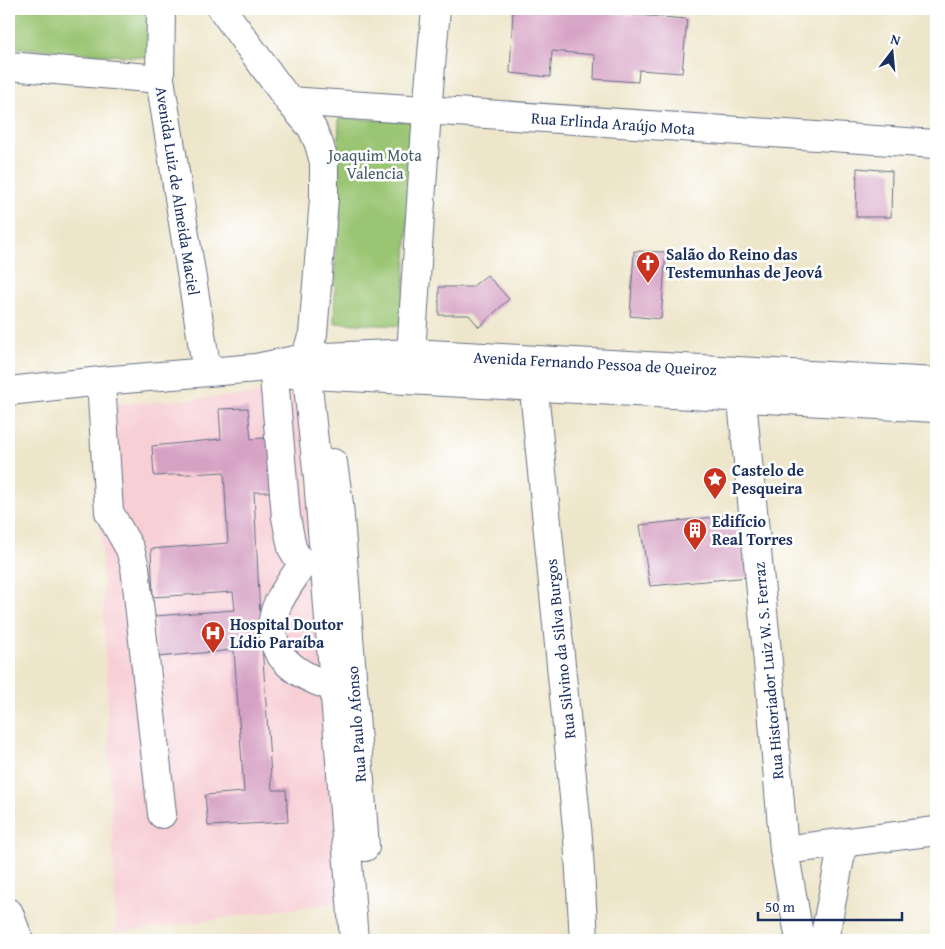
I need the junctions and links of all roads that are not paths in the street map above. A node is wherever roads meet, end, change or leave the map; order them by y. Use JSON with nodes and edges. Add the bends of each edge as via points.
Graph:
{"nodes":[{"id":1,"x":161,"y":9,"type":"edge"},
{"id":2,"x":222,"y":9,"type":"edge"},
{"id":3,"x":436,"y":9,"type":"edge"},
{"id":4,"x":9,"y":66,"type":"edge"},
{"id":5,"x":160,"y":79,"type":"junction"},
{"id":6,"x":290,"y":101,"type":"junction"},
{"id":7,"x":427,"y":111,"type":"junction"},
{"id":8,"x":936,"y":144,"type":"edge"},
{"id":9,"x":410,"y":353,"type":"junction"},
{"id":10,"x":531,"y":359,"type":"junction"},
{"id":11,"x":313,"y":360,"type":"junction"},
{"id":12,"x":267,"y":368,"type":"junction"},
{"id":13,"x":207,"y":372,"type":"junction"},
{"id":14,"x":101,"y":381,"type":"junction"},
{"id":15,"x":936,"y":382,"type":"edge"},
{"id":16,"x":741,"y":385,"type":"junction"},
{"id":17,"x":534,"y":388,"type":"junction"},
{"id":18,"x":9,"y":391,"type":"edge"},
{"id":19,"x":936,"y":408,"type":"edge"},
{"id":20,"x":323,"y":563,"type":"junction"},
{"id":21,"x":333,"y":686,"type":"junction"},
{"id":22,"x":346,"y":725,"type":"junction"},
{"id":23,"x":162,"y":814,"type":"dead end"},
{"id":24,"x":936,"y":831,"type":"edge"},
{"id":25,"x":843,"y":843,"type":"junction"},
{"id":26,"x":784,"y":850,"type":"junction"},
{"id":27,"x":9,"y":913,"type":"edge"},
{"id":28,"x":363,"y":932,"type":"edge"},
{"id":29,"x":19,"y":940,"type":"edge"},
{"id":30,"x":584,"y":940,"type":"edge"},
{"id":31,"x":800,"y":940,"type":"edge"},
{"id":32,"x":824,"y":940,"type":"edge"}],
"edges":[{"from":1,"to":5,"type":"street","name":"Avenida Luiz de Almeida Maciel"},
{"from":2,"to":6,"type":"street","name":"Rua Paulo Afonso"},
{"from":3,"to":7,"type":"street"},
{"from":4,"to":5,"type":"street"},
{"from":5,"to":13,"type":"street","name":"Avenida Luiz de Almeida Maciel"},
{"from":6,"to":7,"type":"street","name":"Rua Erlinda Araújo Mota"},
{"from":6,"to":11,"type":"street","name":"Rua Paulo Afonso","via":[[312,128],[324,162]]},
{"from":7,"to":8,"type":"street","name":"Rua Erlinda Araújo Mota"},
{"from":7,"to":9,"type":"street"},
{"from":9,"to":10,"type":"street","name":"Avenida Fernando Pessoa de Queiroz"},
{"from":9,"to":11,"type":"street","name":"Avenida Fernando Pessoa de Queiroz"},
{"from":10,"to":16,"type":"street","name":"Avenida Fernando Pessoa de Queiroz"},
{"from":10,"to":17,"type":"street","name":"Rua Silvino da Silva Burgos"},
{"from":11,"to":12,"type":"street","name":"Avenida Fernando Pessoa de Queiroz"},
{"from":11,"to":17,"type":"street","name":"Avenida Fernando Pessoa de Queiroz"},
{"from":11,"to":20,"type":"street","name":"Rua Paulo Afonso","via":[[339,504]]},
{"from":12,"to":13,"type":"street","name":"Avenida Fernando Pessoa de Queiroz"},
{"from":12,"to":20,"type":"street","via":[[292,548]]},
{"from":13,"to":14,"type":"street","name":"Avenida Fernando Pessoa de Queiroz"},
{"from":14,"to":18,"type":"street","name":"Avenida Fernando Pessoa de Queiroz"},
{"from":14,"to":23,"type":"street","via":[[109,512],[130,549],[135,567]]},
{"from":15,"to":16,"type":"street","name":"Avenida Fernando Pessoa de Queiroz"},
{"from":16,"to":17,"type":"street","name":"Avenida Fernando Pessoa de Queiroz"},
{"from":16,"to":19,"type":"street","name":"Avenida Fernando Pessoa de Queiroz"},
{"from":16,"to":26,"type":"street","name":"Rua Historiador Luiz W. S. Ferraz"},
{"from":17,"to":30,"type":"street","name":"Rua Silvino da Silva Burgos","via":[[578,838]]},
{"from":20,"to":21,"type":"street","name":"Rua Paulo Afonso"},
{"from":20,"to":21,"type":"street","via":[[276,608],[272,627],[275,648],[286,663],[314,681]]},
{"from":20,"to":22,"type":"street","name":"Rua Paulo Afonso"},
{"from":21,"to":22,"type":"street","name":"Rua Paulo Afonso"},
{"from":22,"to":28,"type":"street","name":"Rua Paulo Afonso"},
{"from":24,"to":25,"type":"street"},
{"from":25,"to":26,"type":"street"},
{"from":25,"to":32,"type":"street"},
{"from":26,"to":31,"type":"street","name":"Rua Historiador Luiz W. S. Ferraz"},
{"from":27,"to":29,"type":"street"}]}
